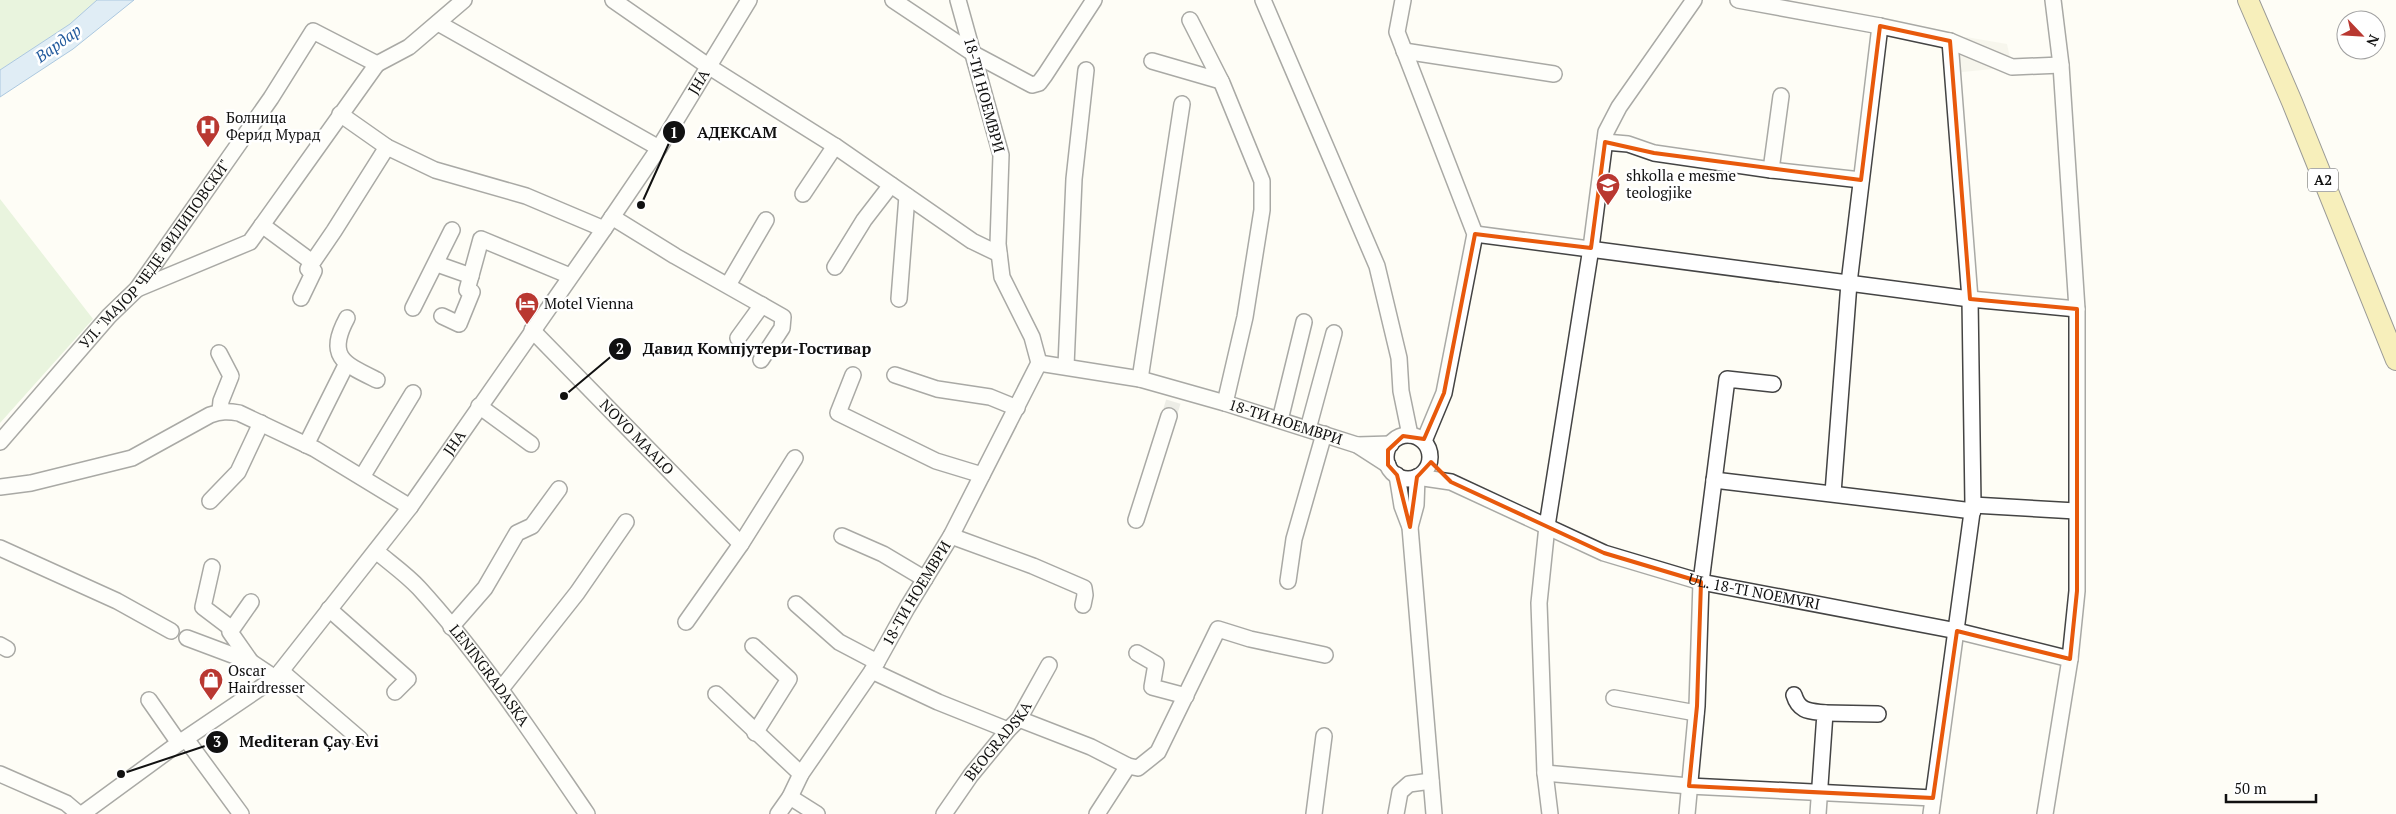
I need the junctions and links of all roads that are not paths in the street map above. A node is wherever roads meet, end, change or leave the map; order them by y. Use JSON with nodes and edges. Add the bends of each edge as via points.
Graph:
{"nodes":[{"id":1,"x":464,"y":0,"type":"edge"},
{"id":2,"x":749,"y":0,"type":"edge"},
{"id":3,"x":893,"y":0,"type":"edge"},
{"id":4,"x":958,"y":0,"type":"edge"},
{"id":5,"x":1094,"y":0,"type":"edge"},
{"id":6,"x":1263,"y":0,"type":"edge"},
{"id":7,"x":1403,"y":0,"type":"edge"},
{"id":8,"x":1694,"y":0,"type":"edge"},
{"id":9,"x":1738,"y":0,"type":"edge"},
{"id":10,"x":2053,"y":0,"type":"edge"},
{"id":11,"x":2248,"y":0,"type":"edge"},
{"id":12,"x":616,"y":1,"type":"edge"},
{"id":13,"x":1190,"y":20,"type":"dead end"},
{"id":14,"x":438,"y":23,"type":"junction"},
{"id":15,"x":1880,"y":26,"type":"junction"},
{"id":16,"x":1950,"y":42,"type":"junction"},
{"id":17,"x":1404,"y":51,"type":"junction"},
{"id":18,"x":974,"y":54,"type":"junction"},
{"id":19,"x":1152,"y":61,"type":"dead end"},
{"id":20,"x":377,"y":64,"type":"junction"},
{"id":21,"x":2060,"y":65,"type":"junction"},
{"id":22,"x":708,"y":66,"type":"junction"},
{"id":23,"x":1086,"y":70,"type":"dead end"},
{"id":24,"x":1554,"y":74,"type":"dead end"},
{"id":25,"x":1221,"y":81,"type":"junction"},
{"id":26,"x":1782,"y":96,"type":"dead end"},
{"id":27,"x":1182,"y":104,"type":"dead end"},
{"id":28,"x":340,"y":114,"type":"junction"},
{"id":29,"x":1605,"y":142,"type":"junction"},
{"id":30,"x":835,"y":146,"type":"junction"},
{"id":31,"x":387,"y":147,"type":"junction"},
{"id":32,"x":659,"y":148,"type":"junction"},
{"id":33,"x":1771,"y":170,"type":"junction"},
{"id":34,"x":1861,"y":180,"type":"junction"},
{"id":35,"x":891,"y":185,"type":"junction"},
{"id":36,"x":803,"y":194,"type":"dead end"},
{"id":37,"x":907,"y":196,"type":"junction"},
{"id":38,"x":766,"y":220,"type":"dead end"},
{"id":39,"x":608,"y":223,"type":"junction"},
{"id":40,"x":262,"y":225,"type":"junction"},
{"id":41,"x":452,"y":230,"type":"dead end"},
{"id":42,"x":1475,"y":234,"type":"junction"},
{"id":43,"x":1591,"y":248,"type":"junction"},
{"id":44,"x":999,"y":254,"type":"junction"},
{"id":45,"x":312,"y":262,"type":"junction"},
{"id":46,"x":437,"y":264,"type":"junction"},
{"id":47,"x":835,"y":266,"type":"dead end"},
{"id":48,"x":471,"y":276,"type":"junction"},
{"id":49,"x":570,"y":276,"type":"junction"},
{"id":50,"x":1849,"y":283,"type":"junction"},
{"id":51,"x":728,"y":286,"type":"junction"},
{"id":52,"x":137,"y":289,"type":"junction"},
{"id":53,"x":301,"y":298,"type":"dead end"},
{"id":54,"x":899,"y":299,"type":"dead end"},
{"id":55,"x":1970,"y":299,"type":"junction"},
{"id":56,"x":762,"y":305,"type":"junction"},
{"id":57,"x":413,"y":308,"type":"dead end"},
{"id":58,"x":2077,"y":310,"type":"junction"},
{"id":59,"x":442,"y":316,"type":"dead end"},
{"id":60,"x":347,"y":318,"type":"dead end"},
{"id":61,"x":1304,"y":322,"type":"dead end"},
{"id":62,"x":532,"y":330,"type":"junction"},
{"id":63,"x":1334,"y":332,"type":"dead end"},
{"id":64,"x":738,"y":338,"type":"dead end"},
{"id":65,"x":219,"y":353,"type":"dead end"},
{"id":66,"x":761,"y":360,"type":"dead end"},
{"id":67,"x":2396,"y":360,"type":"edge"},
{"id":68,"x":1039,"y":363,"type":"junction"},
{"id":69,"x":346,"y":365,"type":"junction"},
{"id":70,"x":1066,"y":366,"type":"junction"},
{"id":71,"x":853,"y":375,"type":"dead end"},
{"id":72,"x":895,"y":375,"type":"dead end"},
{"id":73,"x":1140,"y":378,"type":"junction"},
{"id":74,"x":377,"y":380,"type":"dead end"},
{"id":75,"x":1774,"y":384,"type":"dead end"},
{"id":76,"x":414,"y":393,"type":"dead end"},
{"id":77,"x":1225,"y":403,"type":"junction"},
{"id":78,"x":479,"y":406,"type":"junction"},
{"id":79,"x":1017,"y":408,"type":"junction"},
{"id":80,"x":220,"y":411,"type":"junction"},
{"id":81,"x":1169,"y":416,"type":"tunnel mouth"},
{"id":82,"x":1280,"y":420,"type":"junction"},
{"id":83,"x":261,"y":423,"type":"junction"},
{"id":84,"x":1308,"y":429,"type":"junction"},
{"id":85,"x":1324,"y":434,"type":"junction"},
{"id":86,"x":1405,"y":440,"type":"junction"},
{"id":87,"x":0,"y":442,"type":"edge"},
{"id":88,"x":531,"y":444,"type":"dead end"},
{"id":89,"x":306,"y":445,"type":"junction"},
{"id":90,"x":1357,"y":445,"type":"junction"},
{"id":91,"x":796,"y":458,"type":"dead end"},
{"id":92,"x":1430,"y":461,"type":"junction"},
{"id":93,"x":1393,"y":470,"type":"junction"},
{"id":94,"x":982,"y":475,"type":"junction"},
{"id":95,"x":362,"y":477,"type":"junction"},
{"id":96,"x":1417,"y":477,"type":"junction"},
{"id":97,"x":1714,"y":480,"type":"junction"},
{"id":98,"x":1451,"y":482,"type":"junction"},
{"id":99,"x":0,"y":487,"type":"edge"},
{"id":100,"x":559,"y":489,"type":"dead end"},
{"id":101,"x":1833,"y":493,"type":"junction"},
{"id":102,"x":210,"y":501,"type":"dead end"},
{"id":103,"x":410,"y":506,"type":"junction"},
{"id":104,"x":1973,"y":508,"type":"junction"},
{"id":105,"x":2076,"y":511,"type":"junction"},
{"id":106,"x":1136,"y":520,"type":"dead end"},
{"id":107,"x":626,"y":522,"type":"dead end"},
{"id":108,"x":1547,"y":526,"type":"junction"},
{"id":109,"x":1410,"y":527,"type":"junction"},
{"id":110,"x":842,"y":536,"type":"dead end"},
{"id":111,"x":951,"y":536,"type":"junction"},
{"id":112,"x":741,"y":544,"type":"junction"},
{"id":113,"x":0,"y":548,"type":"edge"},
{"id":114,"x":376,"y":551,"type":"junction"},
{"id":115,"x":212,"y":567,"type":"dead end"},
{"id":116,"x":925,"y":579,"type":"junction"},
{"id":117,"x":1288,"y":581,"type":"dead end"},
{"id":118,"x":1701,"y":582,"type":"junction"},
{"id":119,"x":251,"y":602,"type":"dead end"},
{"id":120,"x":796,"y":604,"type":"dead end"},
{"id":121,"x":1083,"y":605,"type":"dead end"},
{"id":122,"x":329,"y":610,"type":"junction"},
{"id":123,"x":686,"y":622,"type":"dead end"},
{"id":124,"x":452,"y":627,"type":"junction"},
{"id":125,"x":232,"y":629,"type":"junction"},
{"id":126,"x":172,"y":631,"type":"dead end"},
{"id":127,"x":1957,"y":631,"type":"junction"},
{"id":128,"x":187,"y":638,"type":"dead end"},
{"id":129,"x":753,"y":646,"type":"dead end"},
{"id":130,"x":1137,"y":653,"type":"dead end"},
{"id":131,"x":1325,"y":655,"type":"dead end"},
{"id":132,"x":2070,"y":659,"type":"junction"},
{"id":133,"x":251,"y":662,"type":"junction"},
{"id":134,"x":1049,"y":665,"type":"dead end"},
{"id":135,"x":875,"y":666,"type":"junction"},
{"id":136,"x":278,"y":674,"type":"junction"},
{"id":137,"x":501,"y":689,"type":"junction"},
{"id":138,"x":395,"y":692,"type":"dead end"},
{"id":139,"x":716,"y":694,"type":"dead end"},
{"id":140,"x":1794,"y":695,"type":"dead end"},
{"id":141,"x":1186,"y":696,"type":"junction"},
{"id":142,"x":1614,"y":698,"type":"dead end"},
{"id":143,"x":150,"y":700,"type":"dead end"},
{"id":144,"x":1696,"y":713,"type":"junction"},
{"id":145,"x":1825,"y":713,"type":"junction"},
{"id":146,"x":1878,"y":714,"type":"dead end"},
{"id":147,"x":1019,"y":719,"type":"junction"},
{"id":148,"x":1008,"y":730,"type":"junction"},
{"id":149,"x":755,"y":733,"type":"junction"},
{"id":150,"x":1324,"y":736,"type":"dead end"},
{"id":151,"x":360,"y":739,"type":"dead end"},
{"id":152,"x":183,"y":741,"type":"junction"},
{"id":153,"x":1128,"y":766,"type":"junction"},
{"id":154,"x":1545,"y":773,"type":"junction"},
{"id":155,"x":0,"y":774,"type":"edge"},
{"id":156,"x":801,"y":774,"type":"junction"},
{"id":157,"x":1431,"y":781,"type":"junction"},
{"id":158,"x":1689,"y":786,"type":"junction"},
{"id":159,"x":1819,"y":794,"type":"junction"},
{"id":160,"x":790,"y":797,"type":"junction"},
{"id":161,"x":1933,"y":798,"type":"junction"},
{"id":162,"x":81,"y":814,"type":"edge"},
{"id":163,"x":241,"y":814,"type":"edge"},
{"id":164,"x":587,"y":814,"type":"edge"},
{"id":165,"x":778,"y":814,"type":"edge"},
{"id":166,"x":818,"y":814,"type":"edge"},
{"id":167,"x":944,"y":814,"type":"edge"},
{"id":168,"x":1098,"y":814,"type":"edge"},
{"id":169,"x":1314,"y":814,"type":"edge"},
{"id":170,"x":1396,"y":814,"type":"edge"},
{"id":171,"x":1434,"y":814,"type":"edge"},
{"id":172,"x":1550,"y":814,"type":"edge"},
{"id":173,"x":1687,"y":814,"type":"edge"},
{"id":174,"x":1818,"y":814,"type":"edge"},
{"id":175,"x":1931,"y":814,"type":"edge"},
{"id":176,"x":2045,"y":814,"type":"edge"}],
"edges":[{"from":1,"to":14,"type":"street"},
{"from":2,"to":22,"type":"street","name":"ЈНА"},
{"from":3,"to":18,"type":"street"},
{"from":4,"to":18,"type":"street","name":"18-ТИ НОЕМВРИ"},
{"from":5,"to":18,"type":"street","via":[[1038,83],[1025,83]]},
{"from":6,"to":86,"type":"street","via":[[1378,266],[1399,358]]},
{"from":7,"to":17,"type":"street","via":[[1397,32]]},
{"from":8,"to":29,"type":"street","via":[[1619,107],[1606,132]]},
{"from":9,"to":15,"type":"street"},
{"from":10,"to":21,"type":"street"},
{"from":11,"to":67,"type":"main road","number":"A2"},
{"from":12,"to":22,"type":"street"},
{"from":13,"to":25,"type":"street"},
{"from":14,"to":20,"type":"street","via":[[409,47]]},
{"from":14,"to":32,"type":"street"},
{"from":15,"to":16,"type":"street"},
{"from":15,"to":34,"type":"street"},
{"from":16,"to":21,"type":"street","via":[[2012,67]]},
{"from":16,"to":55,"type":"street"},
{"from":17,"to":24,"type":"street"},
{"from":17,"to":42,"type":"street"},
{"from":18,"to":44,"type":"street","name":"18-ТИ НОЕМВРИ","via":[[1001,155]]},
{"from":19,"to":25,"type":"street"},
{"from":20,"to":28,"type":"street"},
{"from":20,"to":52,"type":"street","name":"УЛ. \"МАЈОР ЧЕДЕ ФИЛИПОВСКИ\"","via":[[312,31],[271,98]]},
{"from":21,"to":58,"type":"street"},
{"from":22,"to":30,"type":"street"},
{"from":22,"to":32,"type":"street","name":"ЈНА"},
{"from":23,"to":70,"type":"street","via":[[1074,179]]},
{"from":25,"to":77,"type":"street","via":[[1262,181],[1262,210],[1245,317]]},
{"from":26,"to":33,"type":"street"},
{"from":27,"to":73,"type":"street"},
{"from":28,"to":31,"type":"street"},
{"from":28,"to":40,"type":"street"},
{"from":29,"to":33,"type":"street","via":[[1628,144],[1654,153]]},
{"from":29,"to":43,"type":"street"},
{"from":30,"to":35,"type":"street"},
{"from":30,"to":36,"type":"street"},
{"from":31,"to":39,"type":"street","via":[[435,170]]},
{"from":31,"to":45,"type":"street"},
{"from":32,"to":39,"type":"street","name":"ЈНА"},
{"from":33,"to":34,"type":"street"},
{"from":34,"to":50,"type":"street"},
{"from":35,"to":37,"type":"street"},
{"from":35,"to":47,"type":"street"},
{"from":37,"to":44,"type":"street","via":[[972,241]]},
{"from":37,"to":54,"type":"street"},
{"from":38,"to":51,"type":"street"},
{"from":39,"to":49,"type":"street","name":"ЈНА"},
{"from":39,"to":51,"type":"street"},
{"from":40,"to":45,"type":"street"},
{"from":40,"to":52,"type":"street","via":[[250,242]]},
{"from":41,"to":46,"type":"street"},
{"from":42,"to":43,"type":"street"},
{"from":42,"to":86,"type":"street","via":[[1444,393]]},
{"from":43,"to":50,"type":"street"},
{"from":43,"to":108,"type":"street"},
{"from":44,"to":68,"type":"street","name":"18-ТИ НОЕМВРИ","via":[[1002,277],[1032,337]]},
{"from":45,"to":53,"type":"street","via":[[308,269],[314,271]]},
{"from":46,"to":48,"type":"street"},
{"from":46,"to":57,"type":"street"},
{"from":48,"to":49,"type":"street","via":[[481,239]]},
{"from":48,"to":59,"type":"street","via":[[468,290],[472,292],[459,324]]},
{"from":49,"to":62,"type":"street","name":"ЈНА"},
{"from":50,"to":55,"type":"street"},
{"from":50,"to":101,"type":"street"},
{"from":51,"to":56,"type":"street"},
{"from":52,"to":87,"type":"street","name":"УЛ. \"МАЈОР ЧЕДЕ ФИЛИПОВСКИ\""},
{"from":55,"to":58,"type":"street"},
{"from":55,"to":104,"type":"street"},
{"from":56,"to":64,"type":"street"},
{"from":56,"to":66,"type":"street","via":[[783,317],[782,328]]},
{"from":58,"to":105,"type":"street"},
{"from":60,"to":69,"type":"street","via":[[338,344],[340,357]]},
{"from":61,"to":82,"type":"street"},
{"from":62,"to":78,"type":"street","name":"ЈНА"},
{"from":62,"to":112,"type":"street","name":"NOVO MAALO"},
{"from":63,"to":84,"type":"street"},
{"from":65,"to":80,"type":"street","via":[[231,376],[220,400]]},
{"from":68,"to":70,"type":"street","name":"18-ТИ НОЕМВРИ"},
{"from":68,"to":79,"type":"street","name":"18-ТИ НОЕМВРИ"},
{"from":69,"to":74,"type":"street"},
{"from":69,"to":89,"type":"street"},
{"from":70,"to":73,"type":"street","name":"18-ТИ НОЕМВРИ"},
{"from":71,"to":94,"type":"street","via":[[838,413],[936,461]]},
{"from":72,"to":79,"type":"street","via":[[936,390],[990,397]]},
{"from":73,"to":77,"type":"street","name":"18-ТИ НОЕМВРИ","via":[[1176,393]]},
{"from":75,"to":97,"type":"street","via":[[1727,379]]},
{"from":76,"to":95,"type":"street"},
{"from":77,"to":82,"type":"street","name":"18-ТИ НОЕМВРИ"},
{"from":78,"to":88,"type":"street"},
{"from":78,"to":103,"type":"street","name":"ЈНА"},
{"from":79,"to":94,"type":"street","name":"18-ТИ НОЕМВРИ"},
{"from":80,"to":83,"type":"street","via":[[239,413]]},
{"from":80,"to":99,"type":"street","via":[[132,458],[31,483]]},
{"from":81,"to":106,"type":"street"},
{"from":82,"to":84,"type":"street","name":"18-ТИ НОЕМВРИ"},
{"from":83,"to":89,"type":"street"},
{"from":83,"to":102,"type":"street","via":[[238,472]]},
{"from":84,"to":85,"type":"street","name":"18-ТИ НОЕМВРИ"},
{"from":85,"to":90,"type":"street","name":"18-ТИ НОЕМВРИ"},
{"from":85,"to":117,"type":"street","via":[[1294,539]]},
{"from":86,"to":90,"type":"street"},
{"from":86,"to":92,"type":"street","via":[[1428,447]]},
{"from":86,"to":93,"type":"street","via":[[1388,450]]},
{"from":89,"to":95,"type":"street"},
{"from":90,"to":93,"type":"street"},
{"from":91,"to":112,"type":"street"},
{"from":92,"to":96,"type":"street"},
{"from":92,"to":98,"type":"street","name":"UL. 18-TI NOEMVRI"},
{"from":93,"to":96,"type":"street","via":[[1404,478]]},
{"from":93,"to":109,"type":"street"},
{"from":94,"to":111,"type":"street","name":"18-ТИ НОЕМВРИ"},
{"from":95,"to":103,"type":"street"},
{"from":96,"to":98,"type":"street","name":"UL. 18-TI NOEMVRI"},
{"from":96,"to":109,"type":"street","via":[[1416,505]]},
{"from":97,"to":101,"type":"street"},
{"from":97,"to":118,"type":"street"},
{"from":98,"to":108,"type":"street","name":"UL. 18-TI NOEMVRI"},
{"from":100,"to":124,"type":"street","via":[[532,526],[517,533],[485,588]]},
{"from":101,"to":104,"type":"street"},
{"from":103,"to":114,"type":"street","name":"ЈНА"},
{"from":104,"to":105,"type":"street"},
{"from":104,"to":127,"type":"street"},
{"from":105,"to":132,"type":"street","via":[[2077,591]]},
{"from":107,"to":137,"type":"street","via":[[577,593]]},
{"from":108,"to":118,"type":"street","name":"UL. 18-TI NOEMVRI","via":[[1604,553]]},
{"from":108,"to":154,"type":"street","via":[[1539,603]]},
{"from":109,"to":157,"type":"street"},
{"from":110,"to":116,"type":"street","via":[[883,554]]},
{"from":111,"to":116,"type":"street","name":"18-ТИ НОЕМВРИ"},
{"from":111,"to":121,"type":"street","via":[[1084,588]]},
{"from":112,"to":123,"type":"street"},
{"from":113,"to":126,"type":"street","via":[[117,600]]},
{"from":114,"to":122,"type":"street","name":"ЈНА"},
{"from":114,"to":124,"type":"street","name":"LENINGRADASKA","via":[[418,587]]},
{"from":115,"to":125,"type":"street","via":[[203,607]]},
{"from":116,"to":135,"type":"street","name":"18-ТИ НОЕМВРИ"},
{"from":118,"to":127,"type":"street","name":"UL. 18-TI NOEMVRI"},
{"from":118,"to":144,"type":"street"},
{"from":119,"to":125,"type":"street"},
{"from":120,"to":135,"type":"street","via":[[839,642]]},
{"from":122,"to":136,"type":"street","name":"ЈНА"},
{"from":122,"to":138,"type":"street","via":[[408,679]]},
{"from":124,"to":137,"type":"street","name":"LENINGRADASKA"},
{"from":125,"to":133,"type":"street","via":[[230,632]]},
{"from":127,"to":132,"type":"street","name":"UL. 18-TI NOEMVRI"},
{"from":127,"to":161,"type":"street"},
{"from":128,"to":133,"type":"street"},
{"from":129,"to":149,"type":"street","via":[[789,678]]},
{"from":130,"to":141,"type":"street","via":[[1156,664],[1152,687]]},
{"from":131,"to":141,"type":"street","via":[[1250,639],[1218,628]]},
{"from":132,"to":176,"type":"street"},
{"from":133,"to":136,"type":"street"},
{"from":134,"to":147,"type":"street","name":"BEOGRADSKA"},
{"from":135,"to":148,"type":"street","via":[[938,702]]},
{"from":135,"to":156,"type":"street","name":"18-ТИ НОЕМВРИ"},
{"from":136,"to":151,"type":"street"},
{"from":136,"to":152,"type":"street","name":"ЈНА"},
{"from":137,"to":164,"type":"street","name":"LENINGRADASKA"},
{"from":139,"to":149,"type":"street"},
{"from":140,"to":145,"type":"street","via":[[1797,705],[1804,710]]},
{"from":141,"to":153,"type":"street","via":[[1158,752],[1138,768]]},
{"from":142,"to":144,"type":"street"},
{"from":143,"to":152,"type":"street"},
{"from":144,"to":158,"type":"street"},
{"from":145,"to":146,"type":"street"},
{"from":145,"to":159,"type":"street"},
{"from":147,"to":148,"type":"street","name":"BEOGRADSKA"},
{"from":147,"to":153,"type":"street","via":[[1091,747]]},
{"from":148,"to":167,"type":"street","name":"BEOGRADSKA"},
{"from":149,"to":156,"type":"street"},
{"from":150,"to":169,"type":"street"},
{"from":152,"to":162,"type":"street","name":"ЈНА"},
{"from":152,"to":163,"type":"street"},
{"from":153,"to":168,"type":"street"},
{"from":154,"to":158,"type":"street"},
{"from":154,"to":172,"type":"street"},
{"from":155,"to":162,"type":"street","via":[[66,803]]},
{"from":156,"to":160,"type":"street","name":"18-ТИ НОЕМВРИ"},
{"from":157,"to":170,"type":"street","via":[[1409,784],[1400,792]]},
{"from":157,"to":171,"type":"street"},
{"from":158,"to":159,"type":"street"},
{"from":158,"to":173,"type":"street"},
{"from":159,"to":161,"type":"street"},
{"from":159,"to":174,"type":"street"},
{"from":160,"to":165,"type":"street","name":"18-ТИ НОЕМВРИ"},
{"from":160,"to":166,"type":"street"},
{"from":161,"to":175,"type":"street"}]}
